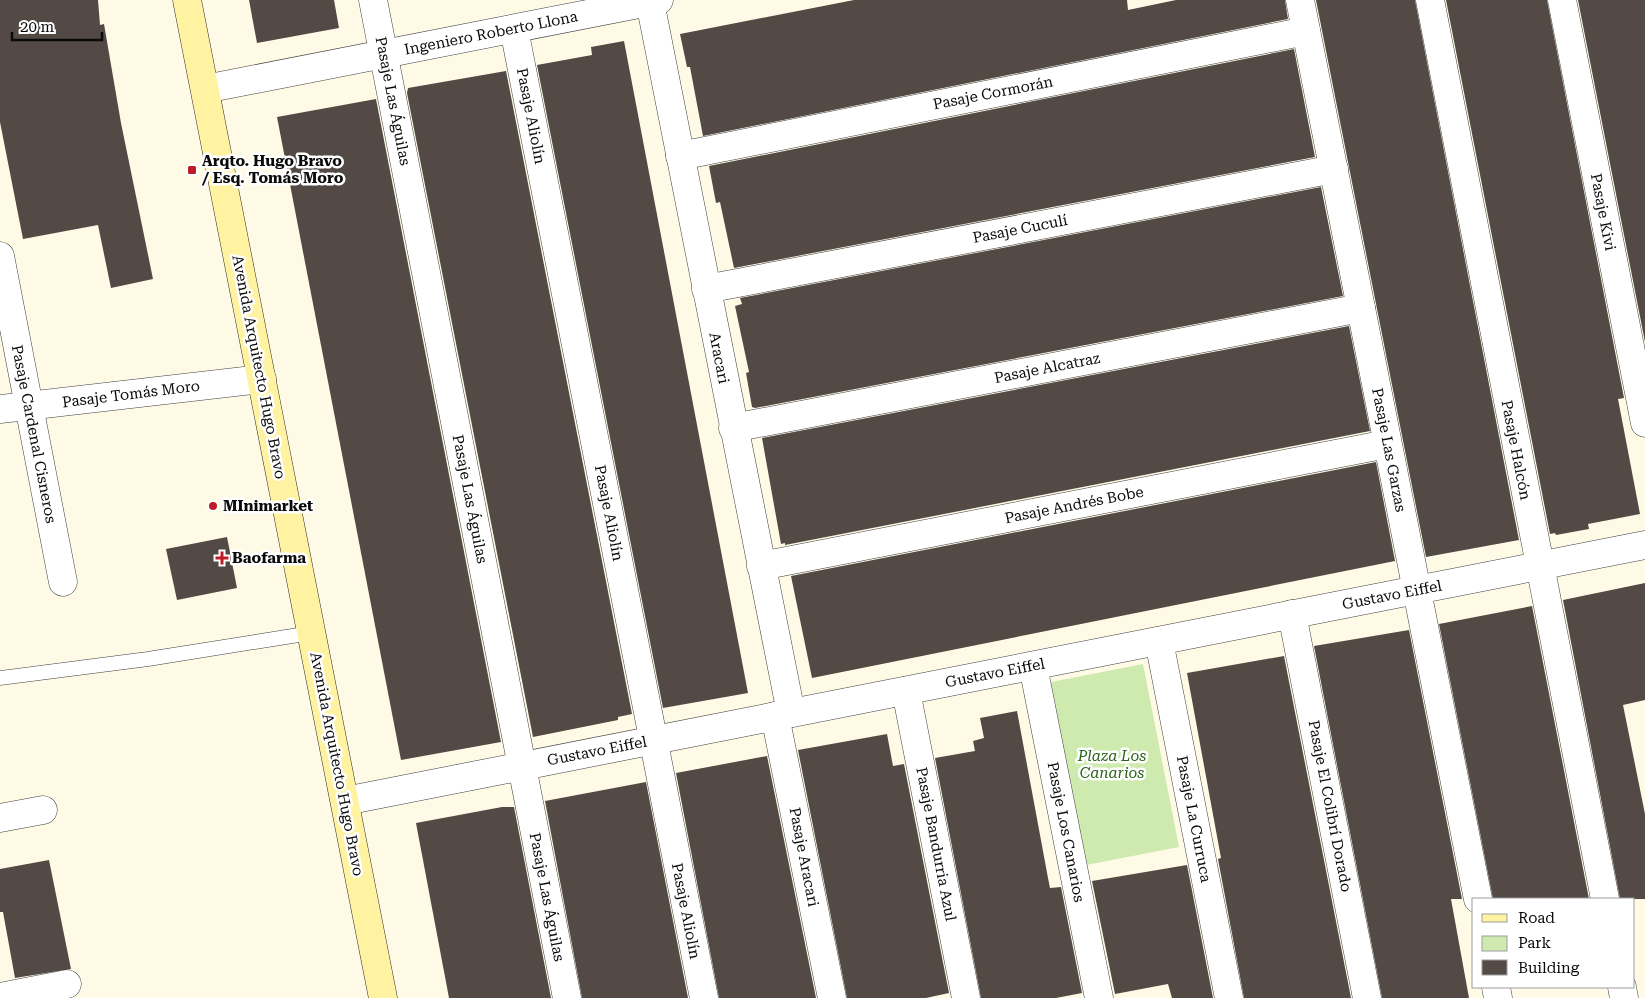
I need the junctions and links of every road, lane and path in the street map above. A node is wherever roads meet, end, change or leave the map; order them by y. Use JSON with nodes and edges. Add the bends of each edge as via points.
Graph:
{"nodes":[{"id":1,"x":187,"y":0,"type":"edge"},
{"id":2,"x":373,"y":0,"type":"edge"},
{"id":3,"x":1300,"y":0,"type":"edge"},
{"id":4,"x":1430,"y":0,"type":"edge"},
{"id":5,"x":1562,"y":0,"type":"edge"},
{"id":6,"x":655,"y":1,"type":"edge"},
{"id":7,"x":514,"y":29,"type":"junction"},
{"id":8,"x":1306,"y":31,"type":"junction"},
{"id":9,"x":384,"y":54,"type":"junction"},
{"id":10,"x":204,"y":89,"type":"junction"},
{"id":11,"x":680,"y":156,"type":"junction"},
{"id":12,"x":1334,"y":170,"type":"junction"},
{"id":13,"x":0,"y":256,"type":"edge"},
{"id":14,"x":706,"y":289,"type":"junction"},
{"id":15,"x":1361,"y":308,"type":"junction"},
{"id":16,"x":262,"y":379,"type":"junction"},
{"id":17,"x":29,"y":406,"type":"junction"},
{"id":18,"x":0,"y":409,"type":"edge"},
{"id":19,"x":1645,"y":423,"type":"edge"},
{"id":20,"x":733,"y":428,"type":"junction"},
{"id":21,"x":1387,"y":444,"type":"junction"},
{"id":22,"x":1645,"y":545,"type":"edge"},
{"id":23,"x":761,"y":566,"type":"junction"},
{"id":24,"x":1539,"y":566,"type":"junction"},
{"id":25,"x":63,"y":582,"type":"dead end"},
{"id":26,"x":1417,"y":590,"type":"junction"},
{"id":27,"x":1292,"y":614,"type":"junction"},
{"id":28,"x":311,"y":633,"type":"junction"},
{"id":29,"x":1159,"y":641,"type":"junction"},
{"id":30,"x":1033,"y":666,"type":"junction"},
{"id":31,"x":0,"y":678,"type":"edge"},
{"id":32,"x":906,"y":691,"type":"junction"},
{"id":33,"x":783,"y":715,"type":"junction"},
{"id":34,"x":653,"y":740,"type":"junction"},
{"id":35,"x":522,"y":766,"type":"junction"},
{"id":36,"x":344,"y":801,"type":"junction"},
{"id":37,"x":43,"y":810,"type":"dead end"},
{"id":38,"x":0,"y":818,"type":"edge"},
{"id":39,"x":1478,"y":898,"type":"edge"},
{"id":40,"x":1605,"y":898,"type":"edge"},
{"id":41,"x":67,"y":984,"type":"dead end"},
{"id":42,"x":0,"y":997,"type":"edge"},
{"id":43,"x":383,"y":998,"type":"edge"},
{"id":44,"x":567,"y":998,"type":"edge"},
{"id":45,"x":704,"y":998,"type":"edge"},
{"id":46,"x":832,"y":998,"type":"edge"},
{"id":47,"x":966,"y":998,"type":"edge"},
{"id":48,"x":1099,"y":998,"type":"edge"},
{"id":49,"x":1229,"y":998,"type":"edge"},
{"id":50,"x":1367,"y":998,"type":"edge"}],
"edges":[{"from":1,"to":10,"type":"street","name":"Avenida Arquitecto Hugo Bravo"},
{"from":2,"to":9,"type":"street","name":"Pasaje Las Águilas"},
{"from":3,"to":8,"type":"street","name":"Pasaje Las Garzas"},
{"from":4,"to":24,"type":"street","name":"Pasaje Halcón"},
{"from":5,"to":19,"type":"street","name":"Pasaje Kivi"},
{"from":6,"to":7,"type":"street","name":"Ingeniero Roberto Llona"},
{"from":6,"to":11,"type":"street","name":"Aracari"},
{"from":7,"to":9,"type":"street","name":"Ingeniero Roberto Llona"},
{"from":7,"to":34,"type":"street","name":"Pasaje Aliolín"},
{"from":8,"to":11,"type":"street","name":"Pasaje Cormorán"},
{"from":8,"to":12,"type":"street","name":"Pasaje Las Garzas"},
{"from":9,"to":10,"type":"street","name":"Ingeniero Roberto Llona"},
{"from":9,"to":35,"type":"street","name":"Pasaje Las Águilas"},
{"from":10,"to":16,"type":"street","name":"Avenida Arquitecto Hugo Bravo"},
{"from":11,"to":14,"type":"street","name":"Aracari"},
{"from":12,"to":14,"type":"street","name":"Pasaje Cuculí"},
{"from":12,"to":15,"type":"street","name":"Pasaje Las Garzas"},
{"from":13,"to":17,"type":"street","name":"Pasaje Cardenal Cisneros"},
{"from":14,"to":20,"type":"street","name":"Aracari"},
{"from":15,"to":20,"type":"street","name":"Pasaje Alcatraz"},
{"from":15,"to":21,"type":"street","name":"Pasaje Las Garzas"},
{"from":16,"to":17,"type":"street","name":"Pasaje Tomás Moro"},
{"from":16,"to":28,"type":"street","name":"Avenida Arquitecto Hugo Bravo"},
{"from":17,"to":18,"type":"street","name":"Pasaje Tomás Moro"},
{"from":17,"to":25,"type":"street","name":"Pasaje Cardenal Cisneros"},
{"from":20,"to":23,"type":"street","name":"Aracari"},
{"from":21,"to":23,"type":"street","name":"Pasaje Andrés Bobe"},
{"from":21,"to":26,"type":"street","name":"Pasaje Las Garzas"},
{"from":22,"to":24,"type":"street","name":"Gustavo Eiffel"},
{"from":23,"to":33,"type":"street","name":"Aracari"},
{"from":24,"to":26,"type":"street","name":"Gustavo Eiffel"},
{"from":24,"to":40,"type":"street","name":"Pasaje Halcón"},
{"from":26,"to":27,"type":"street","name":"Gustavo Eiffel"},
{"from":26,"to":39,"type":"street","name":"Pasaje Las Garzas"},
{"from":27,"to":29,"type":"street","name":"Gustavo Eiffel"},
{"from":27,"to":50,"type":"street","name":"Pasaje El Colibrí Dorado"},
{"from":28,"to":31,"type":"lane"},
{"from":28,"to":36,"type":"street","name":"Avenida Arquitecto Hugo Bravo"},
{"from":29,"to":30,"type":"street","name":"Gustavo Eiffel"},
{"from":29,"to":49,"type":"street","name":"Pasaje La Curruca"},
{"from":30,"to":32,"type":"street","name":"Gustavo Eiffel"},
{"from":30,"to":48,"type":"street","name":"Pasaje Los Canarios"},
{"from":32,"to":33,"type":"street","name":"Gustavo Eiffel"},
{"from":32,"to":47,"type":"street","name":"Pasaje Bandurria Azul"},
{"from":33,"to":34,"type":"street","name":"Gustavo Eiffel"},
{"from":33,"to":46,"type":"street","name":"Pasaje Aracari"},
{"from":34,"to":35,"type":"street","name":"Gustavo Eiffel"},
{"from":34,"to":45,"type":"street","name":"Pasaje Aliolín"},
{"from":35,"to":36,"type":"street","name":"Gustavo Eiffel"},
{"from":35,"to":44,"type":"street","name":"Pasaje Las Águilas"},
{"from":36,"to":43,"type":"street","name":"Avenida Arquitecto Hugo Bravo"},
{"from":37,"to":38,"type":"street"},
{"from":41,"to":42,"type":"street"}]}
